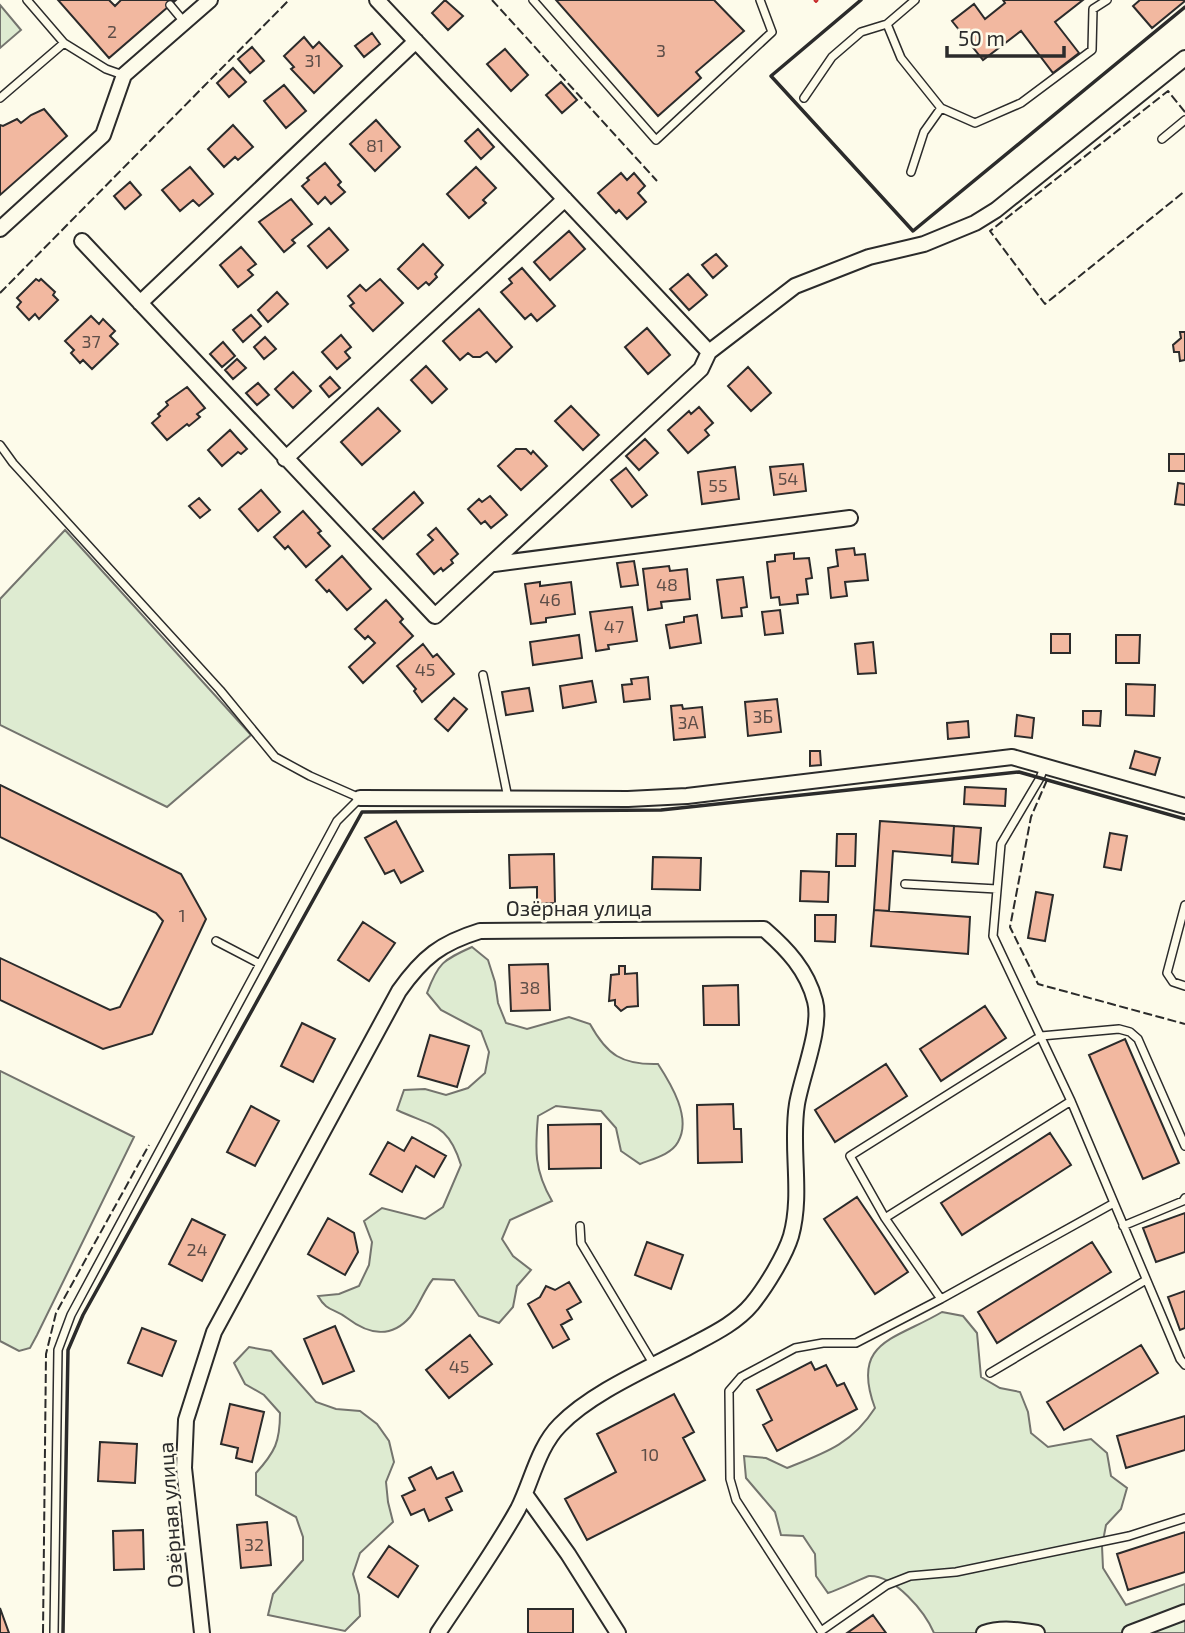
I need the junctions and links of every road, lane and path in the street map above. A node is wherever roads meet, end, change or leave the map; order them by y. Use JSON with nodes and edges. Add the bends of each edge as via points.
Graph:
{"nodes":[{"id":1,"x":27,"y":0,"type":"edge"},
{"id":2,"x":210,"y":0,"type":"edge"},
{"id":3,"x":377,"y":0,"type":"edge"},
{"id":4,"x":533,"y":0,"type":"edge"},
{"id":5,"x":760,"y":0,"type":"edge"},
{"id":6,"x":915,"y":0,"type":"edge"},
{"id":7,"x":1107,"y":0,"type":"edge"},
{"id":8,"x":170,"y":5,"type":"dead end"},
{"id":9,"x":185,"y":23,"type":"junction"},
{"id":10,"x":887,"y":24,"type":"junction"},
{"id":11,"x":416,"y":41,"type":"junction"},
{"id":12,"x":64,"y":44,"type":"junction"},
{"id":13,"x":1185,"y":58,"type":"edge"},
{"id":14,"x":124,"y":75,"type":"junction"},
{"id":15,"x":0,"y":98,"type":"edge"},
{"id":16,"x":804,"y":98,"type":"dead end"},
{"id":17,"x":941,"y":108,"type":"junction"},
{"id":18,"x":1185,"y":120,"type":"edge"},
{"id":19,"x":1162,"y":139,"type":"dead end"},
{"id":20,"x":911,"y":172,"type":"dead end"},
{"id":21,"x":565,"y":199,"type":"junction"},
{"id":22,"x":0,"y":229,"type":"edge"},
{"id":23,"x":82,"y":241,"type":"dead end"},
{"id":24,"x":140,"y":303,"type":"junction"},
{"id":25,"x":709,"y":352,"type":"junction"},
{"id":26,"x":0,"y":445,"type":"edge"},
{"id":27,"x":285,"y":458,"type":"junction"},
{"id":28,"x":850,"y":517,"type":"dead end"},
{"id":29,"x":494,"y":564,"type":"junction"},
{"id":30,"x":483,"y":674,"type":"dead end"},
{"id":31,"x":1045,"y":765,"type":"junction"},
{"id":32,"x":360,"y":798,"type":"junction"},
{"id":33,"x":508,"y":799,"type":"junction"},
{"id":34,"x":1185,"y":806,"type":"edge"},
{"id":35,"x":905,"y":884,"type":"dead end"},
{"id":36,"x":997,"y":890,"type":"junction"},
{"id":37,"x":1185,"y":905,"type":"edge"},
{"id":38,"x":216,"y":940,"type":"dead end"},
{"id":39,"x":260,"y":964,"type":"junction"},
{"id":40,"x":1185,"y":986,"type":"edge"},
{"id":41,"x":1041,"y":1035,"type":"junction"},
{"id":42,"x":1071,"y":1101,"type":"junction"},
{"id":43,"x":1185,"y":1146,"type":"edge"},
{"id":44,"x":1185,"y":1198,"type":"edge"},
{"id":45,"x":1114,"y":1203,"type":"junction"},
{"id":46,"x":885,"y":1218,"type":"junction"},
{"id":47,"x":580,"y":1226,"type":"dead end"},
{"id":48,"x":1123,"y":1226,"type":"junction"},
{"id":49,"x":1146,"y":1280,"type":"junction"},
{"id":50,"x":941,"y":1299,"type":"junction"},
{"id":51,"x":1185,"y":1365,"type":"edge"},
{"id":52,"x":654,"y":1366,"type":"junction"},
{"id":53,"x":990,"y":1373,"type":"dead end"},
{"id":54,"x":525,"y":1494,"type":"junction"},
{"id":55,"x":1185,"y":1518,"type":"edge"},
{"id":56,"x":1185,"y":1612,"type":"edge"},
{"id":57,"x":820,"y":1632,"type":"edge"},
{"id":58,"x":54,"y":1633,"type":"edge"},
{"id":59,"x":202,"y":1633,"type":"edge"},
{"id":60,"x":438,"y":1633,"type":"edge"},
{"id":61,"x":618,"y":1633,"type":"edge"},
{"id":62,"x":984,"y":1633,"type":"edge"},
{"id":63,"x":1037,"y":1633,"type":"edge"},
{"id":64,"x":1130,"y":1633,"type":"edge"}],
"edges":[{"from":1,"to":12,"type":"lane"},
{"from":2,"to":9,"type":"street"},
{"from":3,"to":11,"type":"street"},
{"from":4,"to":5,"type":"lane","via":[[656,140],[772,32]]},
{"from":6,"to":10,"type":"lane"},
{"from":7,"to":17,"type":"lane","via":[[1093,9],[1092,50],[1021,103],[975,123]]},
{"from":8,"to":9,"type":"lane"},
{"from":9,"to":14,"type":"street"},
{"from":10,"to":16,"type":"lane","via":[[861,32],[832,57]]},
{"from":10,"to":17,"type":"lane","via":[[901,58]]},
{"from":11,"to":21,"type":"street"},
{"from":11,"to":24,"type":"street"},
{"from":12,"to":14,"type":"lane"},
{"from":12,"to":15,"type":"lane"},
{"from":13,"to":25,"type":"street","via":[[975,223],[795,286]]},
{"from":14,"to":22,"type":"street","via":[[103,135]]},
{"from":17,"to":20,"type":"lane","via":[[924,132]]},
{"from":18,"to":19,"type":"lane"},
{"from":21,"to":25,"type":"street"},
{"from":21,"to":27,"type":"street"},
{"from":23,"to":24,"type":"street"},
{"from":24,"to":27,"type":"street"},
{"from":25,"to":29,"type":"street","via":[[701,369]]},
{"from":26,"to":32,"type":"lane","via":[[275,757]]},
{"from":27,"to":29,"type":"street","via":[[435,616]]},
{"from":28,"to":29,"type":"street"},
{"from":30,"to":33,"type":"lane"},
{"from":31,"to":33,"type":"street","via":[[1013,757],[687,796]]},
{"from":31,"to":34,"type":"street"},
{"from":31,"to":36,"type":"lane","via":[[1001,844]]},
{"from":32,"to":33,"type":"street"},
{"from":32,"to":39,"type":"lane","via":[[338,821]]},
{"from":35,"to":36,"type":"lane"},
{"from":36,"to":41,"type":"lane","via":[[993,936]]},
{"from":37,"to":40,"type":"lane","via":[[1167,973],[1173,982]]},
{"from":38,"to":39,"type":"lane"},
{"from":39,"to":58,"type":"lane","via":[[71,1315],[58,1350]]},
{"from":41,"to":42,"type":"lane"},
{"from":41,"to":43,"type":"lane","via":[[1130,1032],[1138,1039]]},
{"from":41,"to":46,"type":"lane","via":[[850,1156]]},
{"from":42,"to":45,"type":"lane"},
{"from":42,"to":46,"type":"lane"},
{"from":44,"to":48,"type":"lane"},
{"from":45,"to":48,"type":"lane"},
{"from":45,"to":50,"type":"lane"},
{"from":46,"to":50,"type":"lane"},
{"from":47,"to":52,"type":"lane","via":[[581,1242]]},
{"from":48,"to":49,"type":"lane"},
{"from":49,"to":51,"type":"lane"},
{"from":49,"to":53,"type":"lane"},
{"from":50,"to":57,"type":"lane","via":[[856,1343],[795,1348],[741,1377],[729,1391],[730,1479],[736,1500]]},
{"from":52,"to":54,"type":"street","name":"Озёрная улица","via":[[583,1405],[559,1426],[543,1448]]},
{"from":52,"to":59,"type":"street","name":"Озёрная улица","via":[[725,1328],[751,1306],[791,1236],[797,1108],[815,1030],[816,1003],[804,973],[786,947],[764,929],[480,931],[454,939],[432,954],[399,991],[214,1332],[186,1420],[184,1468]]},
{"from":54,"to":60,"type":"street","name":"Озёрная улица"},
{"from":54,"to":61,"type":"street"},
{"from":55,"to":57,"type":"lane","via":[[1129,1536],[982,1567],[909,1576],[887,1585]]},
{"from":56,"to":64,"type":"street"},
{"from":62,"to":63,"type":"street","via":[[1017,1629]]}]}
